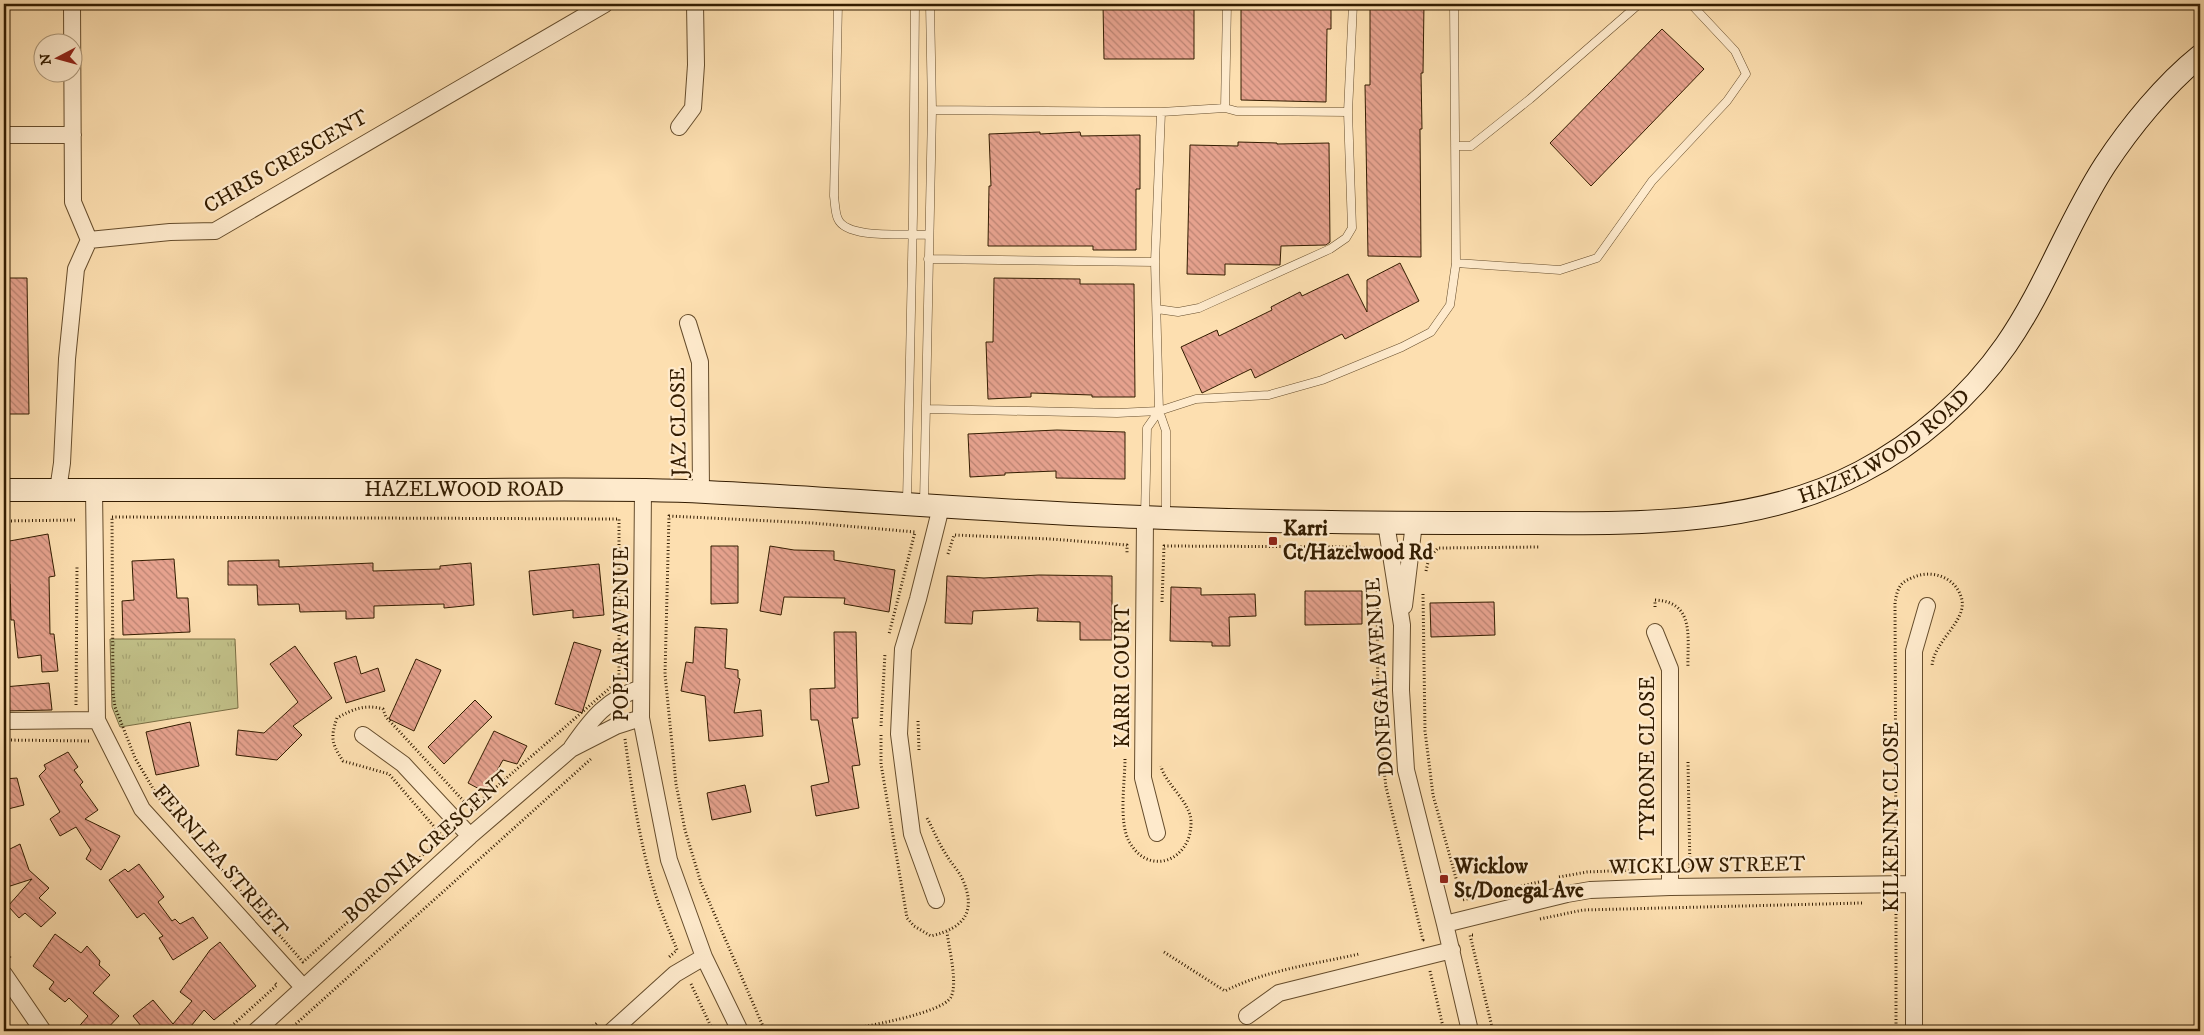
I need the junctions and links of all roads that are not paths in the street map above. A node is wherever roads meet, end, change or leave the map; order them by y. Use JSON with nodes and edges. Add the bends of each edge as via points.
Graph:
{"nodes":[{"id":1,"x":72,"y":4,"type":"edge"},
{"id":2,"x":605,"y":4,"type":"edge"},
{"id":3,"x":695,"y":4,"type":"edge"},
{"id":4,"x":838,"y":4,"type":"edge"},
{"id":5,"x":915,"y":4,"type":"edge"},
{"id":6,"x":930,"y":4,"type":"edge"},
{"id":7,"x":1227,"y":4,"type":"edge"},
{"id":8,"x":1353,"y":4,"type":"edge"},
{"id":9,"x":1454,"y":4,"type":"edge"},
{"id":10,"x":1639,"y":4,"type":"edge"},
{"id":11,"x":1691,"y":4,"type":"edge"},
{"id":12,"x":2200,"y":56,"type":"edge"},
{"id":13,"x":1225,"y":108,"type":"junction"},
{"id":14,"x":932,"y":110,"type":"junction"},
{"id":15,"x":1161,"y":112,"type":"junction"},
{"id":16,"x":1348,"y":112,"type":"junction"},
{"id":17,"x":679,"y":127,"type":"dead end"},
{"id":18,"x":4,"y":135,"type":"edge"},
{"id":19,"x":73,"y":135,"type":"junction"},
{"id":20,"x":1455,"y":146,"type":"junction"},
{"id":21,"x":913,"y":215,"type":"junction"},
{"id":22,"x":929,"y":215,"type":"junction"},
{"id":23,"x":913,"y":234,"type":"junction"},
{"id":24,"x":928,"y":235,"type":"junction"},
{"id":25,"x":89,"y":240,"type":"junction"},
{"id":26,"x":928,"y":259,"type":"junction"},
{"id":27,"x":1155,"y":262,"type":"junction"},
{"id":28,"x":1456,"y":263,"type":"junction"},
{"id":29,"x":928,"y":268,"type":"junction"},
{"id":30,"x":912,"y":269,"type":"junction"},
{"id":31,"x":1157,"y":309,"type":"junction"},
{"id":32,"x":688,"y":323,"type":"dead end"},
{"id":33,"x":927,"y":409,"type":"junction"},
{"id":34,"x":1159,"y":411,"type":"junction"},
{"id":35,"x":4,"y":490,"type":"edge"},
{"id":36,"x":58,"y":490,"type":"junction"},
{"id":37,"x":94,"y":490,"type":"junction"},
{"id":38,"x":643,"y":490,"type":"junction"},
{"id":39,"x":701,"y":492,"type":"junction"},
{"id":40,"x":924,"y":505,"type":"junction"},
{"id":41,"x":1156,"y":518,"type":"junction"},
{"id":42,"x":1386,"y":523,"type":"junction"},
{"id":43,"x":1414,"y":523,"type":"junction"},
{"id":44,"x":1927,"y":606,"type":"dead end"},
{"id":45,"x":1402,"y":625,"type":"junction"},
{"id":46,"x":1655,"y":632,"type":"dead end"},
{"id":47,"x":641,"y":688,"type":"junction"},
{"id":48,"x":641,"y":718,"type":"junction"},
{"id":49,"x":97,"y":720,"type":"junction"},
{"id":50,"x":4,"y":721,"type":"edge"},
{"id":51,"x":363,"y":735,"type":"dead end"},
{"id":52,"x":571,"y":749,"type":"junction"},
{"id":53,"x":1158,"y":834,"type":"dead end"},
{"id":54,"x":470,"y":836,"type":"junction"},
{"id":55,"x":1913,"y":884,"type":"junction"},
{"id":56,"x":1670,"y":887,"type":"junction"},
{"id":57,"x":936,"y":900,"type":"dead end"},
{"id":58,"x":1445,"y":924,"type":"junction"},
{"id":59,"x":1452,"y":950,"type":"junction"},
{"id":60,"x":704,"y":957,"type":"junction"},
{"id":61,"x":4,"y":974,"type":"edge"},
{"id":62,"x":303,"y":987,"type":"junction"},
{"id":63,"x":1247,"y":1016,"type":"dead end"},
{"id":64,"x":42,"y":1031,"type":"edge"},
{"id":65,"x":256,"y":1031,"type":"edge"},
{"id":66,"x":612,"y":1031,"type":"edge"},
{"id":67,"x":740,"y":1031,"type":"edge"},
{"id":68,"x":1470,"y":1031,"type":"edge"},
{"id":69,"x":1914,"y":1031,"type":"edge"}],
"edges":[{"from":1,"to":19,"type":"street"},
{"from":2,"to":25,"type":"street","name":"CHRIS CRESCENT","via":[[215,231]]},
{"from":3,"to":17,"type":"street","via":[[693,108]]},
{"from":4,"to":23,"type":"lane","via":[[834,196],[838,221],[846,228],[862,233]]},
{"from":5,"to":21,"type":"lane"},
{"from":6,"to":14,"type":"lane"},
{"from":7,"to":13,"type":"lane"},
{"from":8,"to":16,"type":"lane"},
{"from":9,"to":20,"type":"lane"},
{"from":10,"to":20,"type":"lane","via":[[1472,146]]},
{"from":11,"to":28,"type":"lane","via":[[1735,51],[1746,74],[1727,101],[1652,181],[1597,258],[1560,270]]},
{"from":12,"to":43,"type":"main road","name":"HAZELWOOD ROAD","via":[[2148,108],[2105,164],[2032,302],[2005,346],[1973,386],[1910,442],[1863,471],[1830,486],[1751,510],[1693,518],[1636,522]]},
{"from":13,"to":15,"type":"lane"},
{"from":13,"to":16,"type":"lane","via":[[1236,111]]},
{"from":14,"to":15,"type":"lane"},
{"from":14,"to":22,"type":"lane"},
{"from":15,"to":27,"type":"lane"},
{"from":16,"to":31,"type":"lane","via":[[1352,228],[1346,238],[1330,249],[1200,308],[1178,312]]},
{"from":18,"to":19,"type":"street"},
{"from":19,"to":25,"type":"street","via":[[73,202]]},
{"from":20,"to":28,"type":"lane"},
{"from":21,"to":22,"type":"lane"},
{"from":21,"to":23,"type":"lane"},
{"from":22,"to":24,"type":"lane"},
{"from":23,"to":24,"type":"lane"},
{"from":23,"to":30,"type":"lane"},
{"from":24,"to":26,"type":"lane"},
{"from":25,"to":36,"type":"street","via":[[76,269]]},
{"from":26,"to":27,"type":"lane"},
{"from":26,"to":29,"type":"lane"},
{"from":27,"to":31,"type":"lane"},
{"from":28,"to":34,"type":"lane","via":[[1450,305],[1431,332],[1402,347],[1322,380],[1269,394],[1196,399]]},
{"from":29,"to":30,"type":"lane"},
{"from":29,"to":33,"type":"lane"},
{"from":30,"to":40,"type":"lane"},
{"from":31,"to":34,"type":"lane"},
{"from":32,"to":39,"type":"street","name":"JAZ CLOSE","via":[[700,362]]},
{"from":33,"to":34,"type":"lane"},
{"from":33,"to":40,"type":"lane"},
{"from":34,"to":41,"type":"lane","via":[[1166,432]]},
{"from":34,"to":41,"type":"lane","via":[[1147,428]]},
{"from":35,"to":36,"type":"main road","name":"HAZELWOOD ROAD"},
{"from":36,"to":37,"type":"main road","name":"HAZELWOOD ROAD"},
{"from":37,"to":38,"type":"main road","name":"HAZELWOOD ROAD"},
{"from":37,"to":49,"type":"street","name":"FERNLEA STREET"},
{"from":38,"to":39,"type":"main road","name":"HAZELWOOD ROAD"},
{"from":38,"to":47,"type":"street","name":"POPLAR AVENUE"},
{"from":39,"to":40,"type":"main road","name":"HAZELWOOD ROAD"},
{"from":40,"to":41,"type":"main road","name":"HAZELWOOD ROAD"},
{"from":40,"to":57,"type":"street","via":[[918,599],[903,649],[899,734],[912,834]]},
{"from":41,"to":42,"type":"main road","name":"HAZELWOOD ROAD"},
{"from":41,"to":53,"type":"street","name":"KARRI COURT","via":[[1143,778]]},
{"from":42,"to":43,"type":"main road","name":"HAZELWOOD ROAD"},
{"from":42,"to":45,"type":"street","name":"DONEGAL AVENUE"},
{"from":43,"to":45,"type":"street"},
{"from":44,"to":55,"type":"street","name":"KILKENNY CLOSE","via":[[1914,651]]},
{"from":45,"to":58,"type":"street","name":"DONEGAL AVENUE","via":[[1401,690],[1406,770]]},
{"from":46,"to":56,"type":"street","name":"TYRONE CLOSE","via":[[1670,669]]},
{"from":47,"to":48,"type":"street","name":"POPLAR AVENUE"},
{"from":47,"to":52,"type":"street","via":[[621,694],[586,727]]},
{"from":48,"to":52,"type":"street","name":"BORONIA CRESCENT","via":[[616,726]]},
{"from":48,"to":60,"type":"street","name":"POPLAR AVENUE","via":[[669,860]]},
{"from":49,"to":50,"type":"street"},
{"from":49,"to":62,"type":"street","name":"FERNLEA STREET","via":[[142,809]]},
{"from":51,"to":54,"type":"street","via":[[403,764]]},
{"from":52,"to":54,"type":"street","name":"BORONIA CRESCENT"},
{"from":54,"to":62,"type":"street","name":"BORONIA CRESCENT"},
{"from":55,"to":56,"type":"street","name":"WICKLOW STREET"},
{"from":55,"to":69,"type":"street","name":"KILKENNY CLOSE"},
{"from":56,"to":58,"type":"street","name":"WICKLOW STREET","via":[[1590,890]]},
{"from":58,"to":59,"type":"street","name":"DONEGAL AVENUE"},
{"from":59,"to":63,"type":"street","via":[[1279,993]]},
{"from":59,"to":68,"type":"street","name":"DONEGAL AVENUE"},
{"from":60,"to":66,"type":"street","via":[[675,974]]},
{"from":60,"to":67,"type":"street","name":"POPLAR AVENUE"},
{"from":61,"to":64,"type":"street"},
{"from":62,"to":65,"type":"street","name":"BORONIA CRESCENT"}]}
